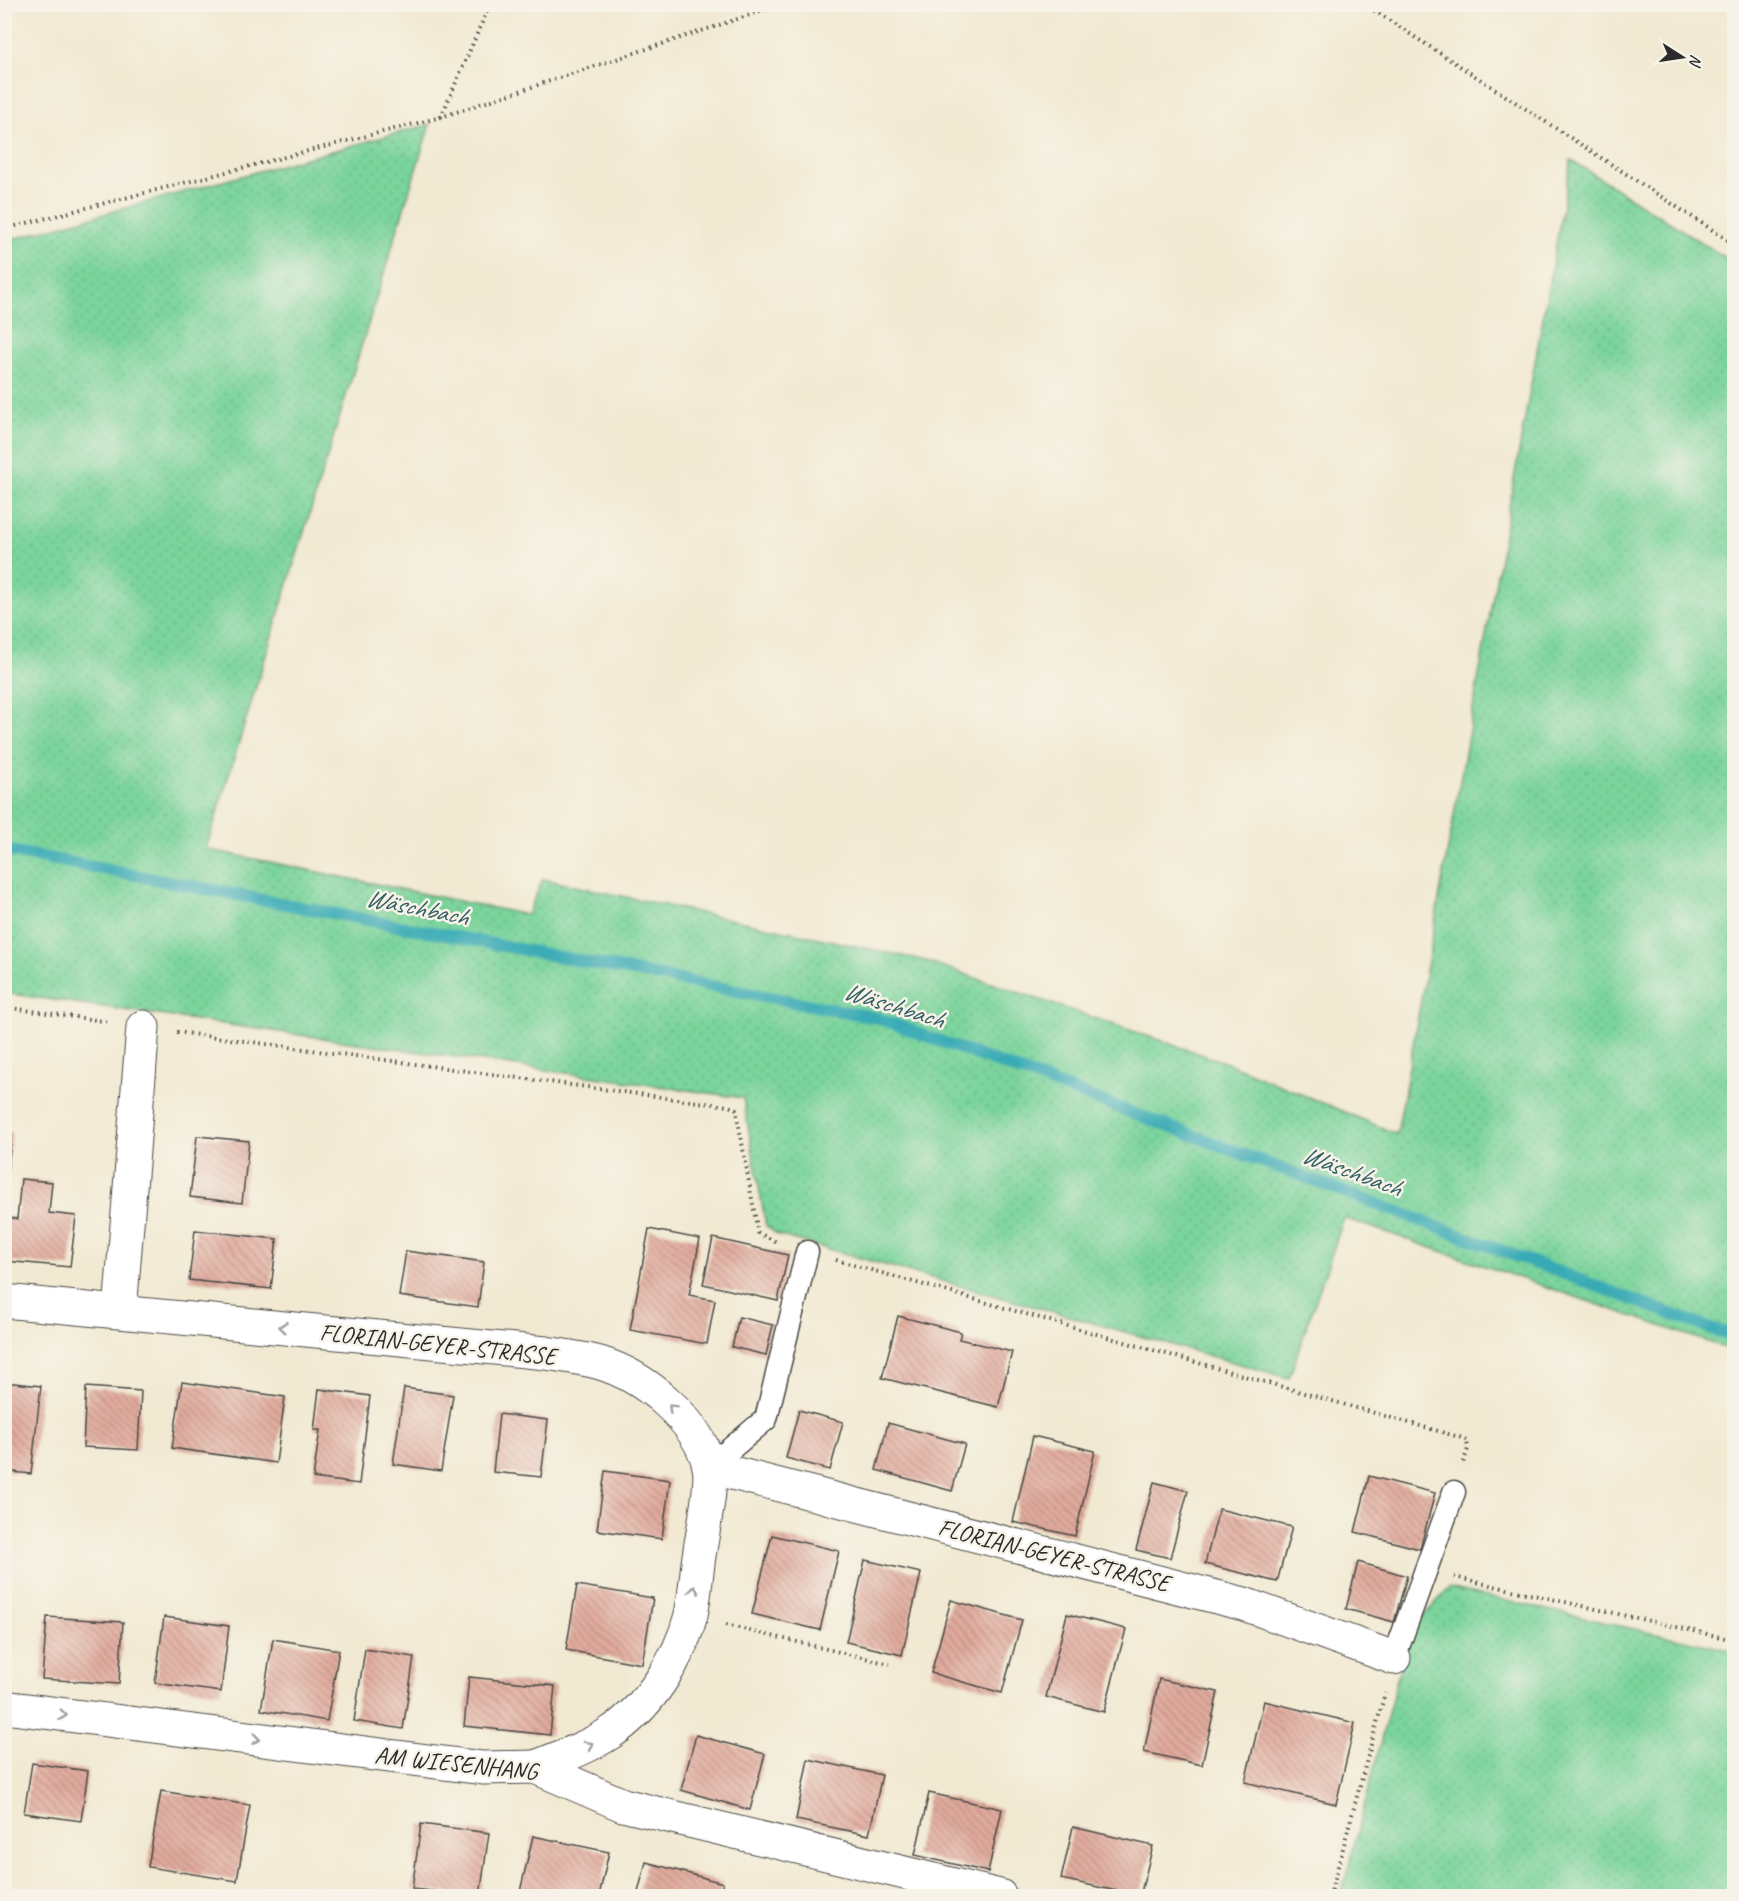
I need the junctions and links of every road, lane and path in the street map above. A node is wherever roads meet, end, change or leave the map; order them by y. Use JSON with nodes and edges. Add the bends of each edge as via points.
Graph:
{"nodes":[{"id":1,"x":490,"y":4,"type":"edge"},
{"id":2,"x":783,"y":4,"type":"edge"},
{"id":3,"x":1364,"y":4,"type":"edge"},
{"id":4,"x":441,"y":117,"type":"junction"},
{"id":5,"x":4,"y":229,"type":"edge"},
{"id":6,"x":1734,"y":244,"type":"edge"},
{"id":7,"x":4,"y":1007,"type":"edge"},
{"id":8,"x":143,"y":1027,"type":"junction"},
{"id":9,"x":807,"y":1252,"type":"junction"},
{"id":10,"x":4,"y":1301,"type":"edge"},
{"id":11,"x":120,"y":1311,"type":"junction"},
{"id":12,"x":709,"y":1467,"type":"junction"},
{"id":13,"x":1454,"y":1492,"type":"joint"},
{"id":14,"x":1428,"y":1571,"type":"junction"},
{"id":15,"x":690,"y":1616,"type":"junction"},
{"id":16,"x":1734,"y":1640,"type":"edge"},
{"id":17,"x":1394,"y":1658,"type":"junction"},
{"id":18,"x":890,"y":1664,"type":"dead end"},
{"id":19,"x":4,"y":1707,"type":"edge"},
{"id":20,"x":535,"y":1767,"type":"junction"},
{"id":21,"x":1000,"y":1896,"type":"edge"},
{"id":22,"x":1330,"y":1896,"type":"edge"}],
"edges":[{"from":1,"to":4,"type":"path"},
{"from":2,"to":4,"type":"path"},
{"from":3,"to":6,"type":"path"},
{"from":4,"to":5,"type":"path"},
{"from":7,"to":8,"type":"path"},
{"from":8,"to":9,"type":"path","via":[[728,1106],[736,1109],[758,1233]]},
{"from":8,"to":11,"type":"street"},
{"from":9,"to":12,"type":"lane","via":[[766,1419]]},
{"from":9,"to":13,"type":"path","via":[[1459,1437],[1467,1440],[1468,1449]]},
{"from":10,"to":11,"type":"street","name":"FLORIAN-GEYER-STRASSE"},
{"from":12,"to":11,"type":"street","name":"FLORIAN-GEYER-STRASSE","one_way":true,"via":[[694,1430],[669,1403],[602,1363],[546,1353]]},
{"from":15,"to":12,"type":"street","name":"FLORIAN-GEYER-STRASSE","one_way":true},
{"from":12,"to":17,"type":"street","name":"FLORIAN-GEYER-STRASSE","via":[[1244,1604]]},
{"from":13,"to":14,"type":"lane"},
{"from":14,"to":16,"type":"path"},
{"from":14,"to":17,"type":"lane"},
{"from":15,"to":18,"type":"path"},
{"from":20,"to":15,"type":"street","name":"FLORIAN-GEYER-STRASSE","one_way":true,"via":[[611,1732],[648,1699],[673,1660]]},
{"from":17,"to":22,"type":"path"},
{"from":19,"to":20,"type":"street","name":"AM WIESENHANG","one_way":true,"via":[[483,1768]]},
{"from":20,"to":21,"type":"street","name":"AM WIESENHANG","via":[[624,1804]]}]}
